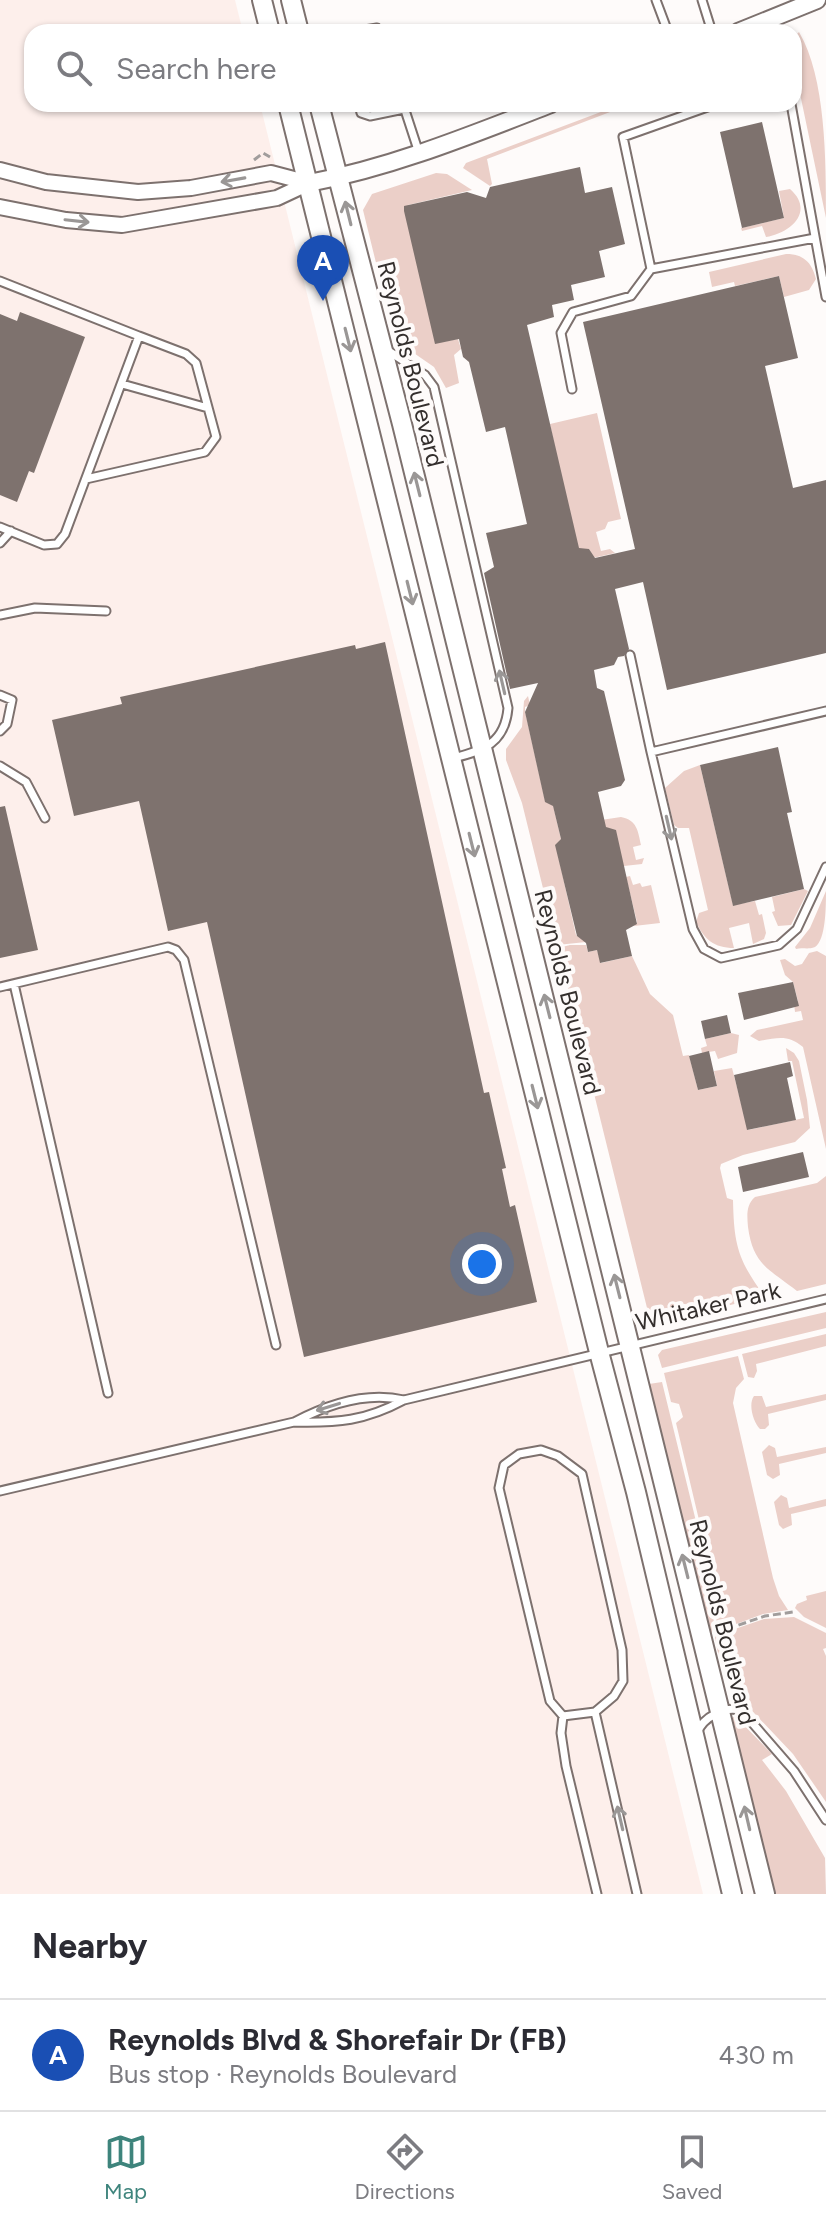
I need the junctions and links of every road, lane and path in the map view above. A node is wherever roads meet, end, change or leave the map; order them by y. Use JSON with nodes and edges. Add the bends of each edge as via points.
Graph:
{"nodes":[{"id":1,"x":262,"y":0,"type":"edge"},
{"id":2,"x":291,"y":0,"type":"edge"},
{"id":3,"x":656,"y":0,"type":"edge"},
{"id":4,"x":702,"y":0,"type":"edge"},
{"id":5,"x":817,"y":0,"type":"edge"},
{"id":6,"x":268,"y":24,"type":"edge"},
{"id":7,"x":297,"y":24,"type":"edge"},
{"id":8,"x":665,"y":24,"type":"edge"},
{"id":9,"x":710,"y":24,"type":"edge"},
{"id":10,"x":772,"y":24,"type":"edge"},
{"id":11,"x":290,"y":112,"type":"edge"},
{"id":12,"x":321,"y":112,"type":"edge"},
{"id":13,"x":361,"y":112,"type":"edge"},
{"id":14,"x":383,"y":112,"type":"edge"},
{"id":15,"x":405,"y":112,"type":"edge"},
{"id":16,"x":530,"y":112,"type":"edge"},
{"id":17,"x":693,"y":112,"type":"edge"},
{"id":18,"x":792,"y":112,"type":"edge"},
{"id":19,"x":420,"y":155,"type":"junction"},
{"id":20,"x":270,"y":157,"type":"dead end"},
{"id":21,"x":252,"y":161,"type":"dead end"},
{"id":22,"x":0,"y":170,"type":"edge"},
{"id":23,"x":339,"y":177,"type":"junction"},
{"id":24,"x":309,"y":183,"type":"junction"},
{"id":25,"x":0,"y":207,"type":"edge"},
{"id":26,"x":815,"y":238,"type":"junction"},
{"id":27,"x":651,"y":269,"type":"junction"},
{"id":28,"x":0,"y":281,"type":"edge"},
{"id":29,"x":826,"y":297,"type":"edge"},
{"id":30,"x":139,"y":336,"type":"junction"},
{"id":31,"x":382,"y":347,"type":"junction"},
{"id":32,"x":122,"y":384,"type":"junction"},
{"id":33,"x":572,"y":389,"type":"dead end"},
{"id":34,"x":208,"y":408,"type":"junction"},
{"id":35,"x":86,"y":479,"type":"junction"},
{"id":36,"x":0,"y":527,"type":"edge"},
{"id":37,"x":11,"y":531,"type":"junction"},
{"id":38,"x":0,"y":543,"type":"edge"},
{"id":39,"x":106,"y":611,"type":"dead end"},
{"id":40,"x":0,"y":615,"type":"edge"},
{"id":41,"x":630,"y":655,"type":"dead end"},
{"id":42,"x":0,"y":695,"type":"edge"},
{"id":43,"x":826,"y":711,"type":"edge"},
{"id":44,"x":0,"y":731,"type":"edge"},
{"id":45,"x":483,"y":750,"type":"junction"},
{"id":46,"x":651,"y":752,"type":"junction"},
{"id":47,"x":451,"y":759,"type":"junction"},
{"id":48,"x":0,"y":766,"type":"edge"},
{"id":49,"x":45,"y":818,"type":"dead end"},
{"id":50,"x":826,"y":867,"type":"edge"},
{"id":51,"x":14,"y":984,"type":"junction"},
{"id":52,"x":0,"y":987,"type":"edge"},
{"id":53,"x":826,"y":1299,"type":"edge"},
{"id":54,"x":631,"y":1344,"type":"junction"},
{"id":55,"x":276,"y":1345,"type":"dead end"},
{"id":56,"x":599,"y":1352,"type":"junction"},
{"id":57,"x":108,"y":1393,"type":"dead end"},
{"id":58,"x":404,"y":1400,"type":"junction"},
{"id":59,"x":294,"y":1422,"type":"junction"},
{"id":60,"x":0,"y":1491,"type":"edge"},
{"id":61,"x":793,"y":1612,"type":"dead end"},
{"id":62,"x":713,"y":1628,"type":"dead end"},
{"id":63,"x":595,"y":1712,"type":"junction"},
{"id":64,"x":722,"y":1713,"type":"junction"},
{"id":65,"x":563,"y":1716,"type":"junction"},
{"id":66,"x":695,"y":1742,"type":"junction"},
{"id":67,"x":826,"y":1820,"type":"edge"},
{"id":68,"x":597,"y":1894,"type":"edge"},
{"id":69,"x":637,"y":1894,"type":"edge"},
{"id":70,"x":732,"y":1894,"type":"edge"},
{"id":71,"x":765,"y":1894,"type":"edge"}],
"edges":[{"from":1,"to":6,"type":"main road"},
{"from":2,"to":7,"type":"main road"},
{"from":3,"to":8,"type":"lane"},
{"from":4,"to":9,"type":"lane"},
{"from":5,"to":10,"type":"street"},
{"from":11,"to":24,"type":"main road"},
{"from":12,"to":23,"type":"main road","name":"Reynolds Boulevard"},
{"from":13,"to":14,"type":"lane"},
{"from":15,"to":19,"type":"lane"},
{"from":16,"to":19,"type":"street"},
{"from":17,"to":27,"type":"lane","via":[[623,137]]},
{"from":18,"to":26,"type":"lane"},
{"from":19,"to":23,"type":"street"},
{"from":20,"to":21,"type":"path","via":[[263,153]]},
{"from":24,"to":22,"type":"street","one_way":true,"via":[[271,173],[138,192],[46,182]]},
{"from":23,"to":24,"type":"street"},
{"from":31,"to":23,"type":"main road","name":"Reynolds Boulevard","one_way":true},
{"from":25,"to":24,"type":"street","one_way":true,"via":[[122,225],[277,198]]},
{"from":24,"to":47,"type":"main road","one_way":true},
{"from":26,"to":27,"type":"lane"},
{"from":26,"to":29,"type":"lane"},
{"from":27,"to":33,"type":"lane","via":[[631,296],[573,312],[561,333]]},
{"from":28,"to":30,"type":"lane"},
{"from":30,"to":32,"type":"lane"},
{"from":30,"to":34,"type":"lane","via":[[196,363]]},
{"from":45,"to":31,"type":"main road","name":"Reynolds Boulevard","one_way":true},
{"from":45,"to":31,"type":"lane","one_way":true,"via":[[504,730],[508,708],[434,387],[414,365]]},
{"from":32,"to":34,"type":"lane"},
{"from":32,"to":35,"type":"lane"},
{"from":34,"to":35,"type":"lane","via":[[216,437],[205,452]]},
{"from":35,"to":37,"type":"lane","via":[[57,544],[44,545]]},
{"from":36,"to":37,"type":"lane"},
{"from":37,"to":38,"type":"lane"},
{"from":39,"to":40,"type":"lane","via":[[35,608]]},
{"from":41,"to":46,"type":"lane"},
{"from":42,"to":44,"type":"lane","via":[[12,700],[7,724]]},
{"from":43,"to":46,"type":"lane"},
{"from":45,"to":47,"type":"lane"},
{"from":54,"to":45,"type":"main road","name":"Reynolds Boulevard","one_way":true},
{"from":46,"to":50,"type":"lane","one_way":true,"via":[[693,929],[704,949],[721,958],[779,945],[797,929]]},
{"from":47,"to":56,"type":"main road","one_way":true},
{"from":48,"to":49,"type":"lane","via":[[26,782]]},
{"from":51,"to":52,"type":"lane"},
{"from":51,"to":55,"type":"lane","via":[[168,947],[184,960]]},
{"from":51,"to":57,"type":"lane"},
{"from":53,"to":54,"type":"lane","name":"Whitaker Park"},
{"from":54,"to":56,"type":"lane","name":"Whitaker Park"},
{"from":64,"to":54,"type":"main road","name":"Reynolds Boulevard","one_way":true},
{"from":56,"to":58,"type":"lane","name":"Whitaker Park"},
{"from":56,"to":66,"type":"main road"},
{"from":58,"to":59,"type":"lane","via":[[383,1412],[338,1423]]},
{"from":58,"to":59,"type":"lane","one_way":true,"via":[[382,1395],[345,1402]]},
{"from":59,"to":60,"type":"lane"},
{"from":61,"to":62,"type":"path"},
{"from":63,"to":65,"type":"lane"},
{"from":63,"to":65,"type":"lane","via":[[623,1681],[622,1650],[582,1474],[541,1450],[519,1454],[504,1465],[499,1488],[550,1701]]},
{"from":69,"to":63,"type":"lane","one_way":true},
{"from":64,"to":66,"type":"lane","via":[[701,1723]]},
{"from":64,"to":67,"type":"lane","via":[[742,1711],[794,1771]]},
{"from":71,"to":64,"type":"main road","name":"Reynolds Boulevard","one_way":true},
{"from":65,"to":68,"type":"lane","via":[[566,1766]]},
{"from":66,"to":70,"type":"main road"}]}
